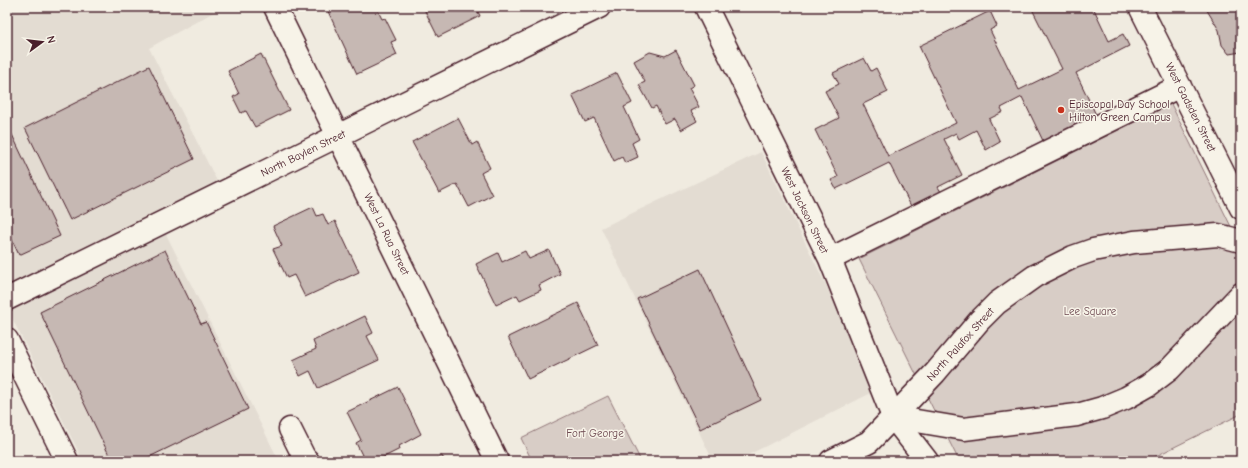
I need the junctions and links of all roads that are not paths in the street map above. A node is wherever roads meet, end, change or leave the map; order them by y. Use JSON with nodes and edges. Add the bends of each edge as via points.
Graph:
{"nodes":[{"id":1,"x":275,"y":7,"type":"edge"},
{"id":2,"x":599,"y":7,"type":"edge"},
{"id":3,"x":706,"y":7,"type":"edge"},
{"id":4,"x":1140,"y":7,"type":"edge"},
{"id":5,"x":1180,"y":86,"type":"junction"},
{"id":6,"x":338,"y":135,"type":"junction"},
{"id":7,"x":1241,"y":208,"type":"edge"},
{"id":8,"x":1241,"y":241,"type":"edge"},
{"id":9,"x":830,"y":259,"type":"junction"},
{"id":10,"x":1241,"y":294,"type":"edge"},
{"id":11,"x":7,"y":299,"type":"edge"},
{"id":12,"x":7,"y":340,"type":"edge"},
{"id":13,"x":893,"y":417,"type":"junction"},
{"id":14,"x":290,"y":429,"type":"dead end"},
{"id":15,"x":67,"y":461,"type":"edge"},
{"id":16,"x":308,"y":461,"type":"edge"},
{"id":17,"x":497,"y":461,"type":"edge"},
{"id":18,"x":831,"y":461,"type":"edge"},
{"id":19,"x":927,"y":461,"type":"edge"}],
"edges":[{"from":1,"to":6,"type":"street","name":"West La Rua Street"},
{"from":2,"to":6,"type":"street","name":"North Baylen Street"},
{"from":3,"to":9,"type":"street","name":"West Jackson Street"},
{"from":4,"to":5,"type":"street","name":"West Gadsden Street"},
{"from":5,"to":7,"type":"street","name":"West Gadsden Street"},
{"from":5,"to":9,"type":"street"},
{"from":6,"to":11,"type":"street","name":"North Baylen Street"},
{"from":6,"to":17,"type":"street","name":"West La Rua Street"},
{"from":8,"to":13,"type":"street","name":"North Palafox Street","via":[[1218,235],[1134,242],[1093,250],[1047,269],[997,303]]},
{"from":9,"to":13,"type":"street","name":"West Jackson Street"},
{"from":10,"to":13,"type":"street","via":[[1170,369],[1149,385],[1102,408],[1077,415],[964,429]]},
{"from":12,"to":15,"type":"street"},
{"from":13,"to":18,"type":"street","name":"North Palafox Street","via":[[869,442]]},
{"from":13,"to":19,"type":"street","name":"West Jackson Street"},
{"from":14,"to":16,"type":"street"}]}
